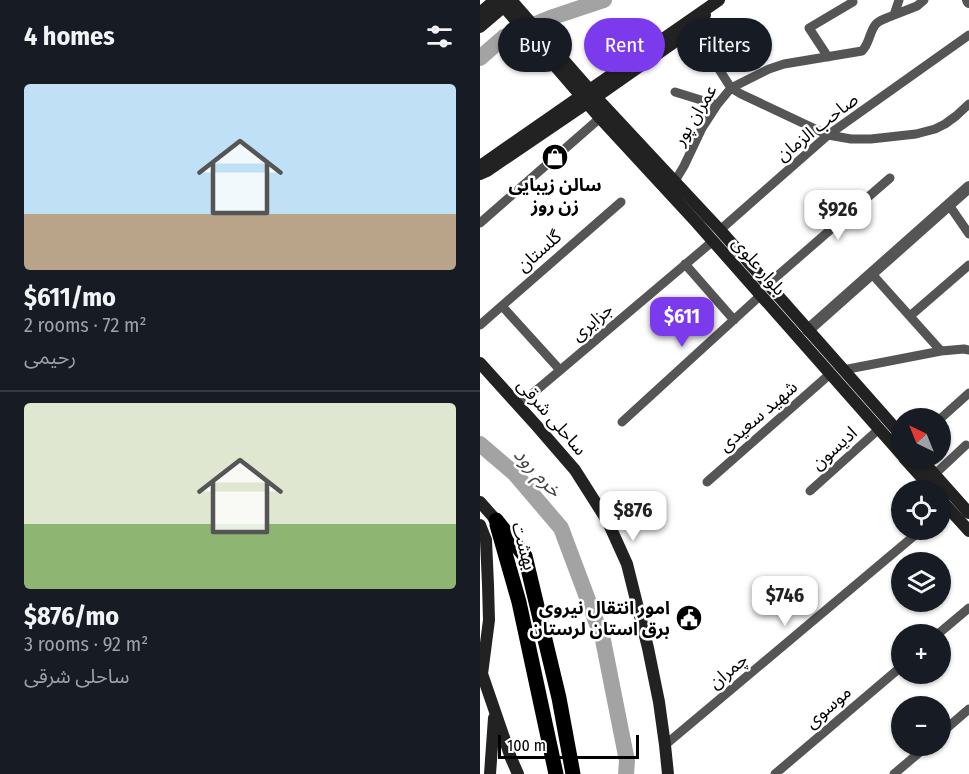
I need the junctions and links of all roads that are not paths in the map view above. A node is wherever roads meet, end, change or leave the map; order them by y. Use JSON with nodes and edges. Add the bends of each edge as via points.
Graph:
{"nodes":[{"id":1,"x":496,"y":0,"type":"edge"},
{"id":2,"x":511,"y":0,"type":"edge"},
{"id":3,"x":718,"y":0,"type":"edge"},
{"id":4,"x":899,"y":0,"type":"edge"},
{"id":5,"x":924,"y":0,"type":"edge"},
{"id":6,"x":853,"y":2,"type":"dead end"},
{"id":7,"x":480,"y":13,"type":"edge"},
{"id":8,"x":894,"y":15,"type":"junction"},
{"id":9,"x":699,"y":18,"type":"edge"},
{"id":10,"x":480,"y":27,"type":"edge"},
{"id":11,"x":677,"y":35,"type":"edge"},
{"id":12,"x":969,"y":35,"type":"edge"},
{"id":13,"x":677,"y":36,"type":"edge"},
{"id":14,"x":828,"y":57,"type":"junction"},
{"id":15,"x":721,"y":72,"type":"edge"},
{"id":16,"x":731,"y":88,"type":"junction"},
{"id":17,"x":675,"y":92,"type":"dead end"},
{"id":18,"x":592,"y":100,"type":"junction"},
{"id":19,"x":969,"y":104,"type":"edge"},
{"id":20,"x":717,"y":105,"type":"junction"},
{"id":21,"x":600,"y":118,"type":"junction"},
{"id":22,"x":828,"y":135,"type":"junction"},
{"id":23,"x":480,"y":166,"type":"edge"},
{"id":24,"x":480,"y":174,"type":"edge"},
{"id":25,"x":890,"y":178,"type":"dead end"},
{"id":26,"x":675,"y":181,"type":"junction"},
{"id":27,"x":969,"y":186,"type":"edge"},
{"id":28,"x":621,"y":202,"type":"dead end"},
{"id":29,"x":949,"y":205,"type":"junction"},
{"id":30,"x":480,"y":224,"type":"edge"},
{"id":31,"x":969,"y":234,"type":"edge"},
{"id":32,"x":716,"y":235,"type":"junction"},
{"id":33,"x":685,"y":264,"type":"junction"},
{"id":34,"x":969,"y":265,"type":"edge"},
{"id":35,"x":872,"y":274,"type":"junction"},
{"id":36,"x":764,"y":290,"type":"junction"},
{"id":37,"x":502,"y":306,"type":"junction"},
{"id":38,"x":910,"y":316,"type":"junction"},
{"id":39,"x":734,"y":320,"type":"junction"},
{"id":40,"x":480,"y":325,"type":"edge"},
{"id":41,"x":808,"y":330,"type":"junction"},
{"id":42,"x":969,"y":350,"type":"edge"},
{"id":43,"x":941,"y":351,"type":"junction"},
{"id":44,"x":480,"y":363,"type":"edge"},
{"id":45,"x":561,"y":370,"type":"junction"},
{"id":46,"x":843,"y":370,"type":"junction"},
{"id":47,"x":830,"y":374,"type":"junction"},
{"id":48,"x":969,"y":393,"type":"edge"},
{"id":49,"x":519,"y":405,"type":"junction"},
{"id":50,"x":951,"y":409,"type":"edge"},
{"id":51,"x":622,"y":422,"type":"dead end"},
{"id":52,"x":891,"y":424,"type":"edge"},
{"id":53,"x":879,"y":429,"type":"junction"},
{"id":54,"x":891,"y":442,"type":"edge"},
{"id":55,"x":966,"y":446,"type":"dead end"},
{"id":56,"x":914,"y":468,"type":"edge"},
{"id":57,"x":929,"y":468,"type":"edge"},
{"id":58,"x":935,"y":474,"type":"junction"},
{"id":59,"x":924,"y":480,"type":"edge"},
{"id":60,"x":707,"y":482,"type":"dead end"},
{"id":61,"x":810,"y":491,"type":"dead end"},
{"id":62,"x":480,"y":502,"type":"edge"},
{"id":63,"x":969,"y":513,"type":"edge"},
{"id":64,"x":951,"y":514,"type":"edge"},
{"id":65,"x":496,"y":519,"type":"junction"},
{"id":66,"x":480,"y":525,"type":"edge"},
{"id":67,"x":969,"y":531,"type":"edge"},
{"id":68,"x":909,"y":540,"type":"edge"},
{"id":69,"x":969,"y":608,"type":"edge"},
{"id":70,"x":484,"y":624,"type":"edge"},
{"id":71,"x":950,"y":624,"type":"edge"},
{"id":72,"x":891,"y":675,"type":"edge"},
{"id":73,"x":481,"y":676,"type":"edge"},
{"id":74,"x":969,"y":709,"type":"edge"},
{"id":75,"x":494,"y":711,"type":"junction"},
{"id":76,"x":951,"y":725,"type":"edge"},
{"id":77,"x":665,"y":745,"type":"junction"},
{"id":78,"x":915,"y":756,"type":"edge"},
{"id":79,"x":490,"y":774,"type":"edge"},
{"id":80,"x":518,"y":774,"type":"edge"},
{"id":81,"x":556,"y":774,"type":"edge"},
{"id":82,"x":573,"y":774,"type":"edge"},
{"id":83,"x":668,"y":774,"type":"edge"},
{"id":84,"x":775,"y":774,"type":"edge"},
{"id":85,"x":894,"y":774,"type":"edge"}],
"edges":[{"from":1,"to":7,"type":"main road"},
{"from":1,"to":18,"type":"main road"},
{"from":2,"to":10,"type":"main road"},
{"from":2,"to":18,"type":"main road"},
{"from":3,"to":9,"type":"main road"},
{"from":4,"to":8,"type":"street"},
{"from":5,"to":8,"type":"street"},
{"from":6,"to":14,"type":"street","via":[[809,28]]},
{"from":8,"to":14,"type":"street","name":"عمران پور","via":[[875,26],[862,51]]},
{"from":11,"to":23,"type":"main road"},
{"from":12,"to":22,"type":"street","name":"صاحب الزمان"},
{"from":13,"to":18,"type":"main road"},
{"from":14,"to":16,"type":"street","name":"عمران پور","via":[[784,64]]},
{"from":15,"to":16,"type":"street"},
{"from":16,"to":20,"type":"street","name":"عمران پور"},
{"from":16,"to":22,"type":"street"},
{"from":17,"to":20,"type":"street"},
{"from":18,"to":21,"type":"main road","name":"بلوار علوی"},
{"from":18,"to":24,"type":"main road"},
{"from":18,"to":26,"type":"main road","name":"بلوار علوی"},
{"from":19,"to":22,"type":"street","via":[[945,124],[916,134],[861,139]]},
{"from":20,"to":26,"type":"street","name":"عمران پور"},
{"from":21,"to":30,"type":"street"},
{"from":21,"to":32,"type":"main road","name":"بلوار علوی"},
{"from":22,"to":32,"type":"street","name":"صاحب الزمان"},
{"from":25,"to":36,"type":"street"},
{"from":26,"to":32,"type":"main road","name":"بلوار علوی"},
{"from":27,"to":29,"type":"street"},
{"from":28,"to":37,"type":"street","name":"گلستان"},
{"from":29,"to":31,"type":"street"},
{"from":29,"to":35,"type":"street"},
{"from":32,"to":33,"type":"street","name":"جزایری"},
{"from":32,"to":36,"type":"main road","name":"بلوار علوی"},
{"from":33,"to":39,"type":"street"},
{"from":33,"to":45,"type":"street","name":"جزایری"},
{"from":34,"to":38,"type":"street"},
{"from":35,"to":38,"type":"street"},
{"from":35,"to":41,"type":"street"},
{"from":36,"to":39,"type":"street"},
{"from":36,"to":41,"type":"main road","name":"بلوار علوی"},
{"from":36,"to":47,"type":"main road","name":"بلوار علوی"},
{"from":37,"to":40,"type":"street","name":"گلستان"},
{"from":37,"to":45,"type":"street"},
{"from":38,"to":43,"type":"street"},
{"from":39,"to":51,"type":"street"},
{"from":41,"to":46,"type":"main road","name":"بلوار علوی"},
{"from":42,"to":43,"type":"street"},
{"from":43,"to":46,"type":"street"},
{"from":44,"to":49,"type":"main road","name":"ساحلی شرقی"},
{"from":45,"to":49,"type":"street","name":"جزایری"},
{"from":46,"to":52,"type":"main road","name":"بلوار علوی"},
{"from":47,"to":53,"type":"main road","name":"بلوار علوی"},
{"from":47,"to":60,"type":"street","name":"شهید سعیدی"},
{"from":48,"to":50,"type":"street"},
{"from":49,"to":77,"type":"main road","name":"ساحلی شرقی","via":[[575,470],[608,522],[627,564],[648,648]]},
{"from":53,"to":54,"type":"main road","name":"بلوار علوی"},
{"from":53,"to":61,"type":"street","name":"ادیسون"},
{"from":55,"to":58,"type":"street"},
{"from":56,"to":59,"type":"main road","name":"بلوار علوی"},
{"from":57,"to":58,"type":"main road"},
{"from":58,"to":63,"type":"main road"},
{"from":62,"to":65,"type":"main road"},
{"from":64,"to":67,"type":"main road"},
{"from":65,"to":81,"type":"main road","name":"بهشت","via":[[519,602]]},
{"from":65,"to":82,"type":"main road","name":"بهشت","via":[[525,556]]},
{"from":66,"to":70,"type":"main road","via":[[486,540]]},
{"from":68,"to":77,"type":"street","name":"چمران"},
{"from":69,"to":71,"type":"street"},
{"from":70,"to":73,"type":"main road"},
{"from":72,"to":84,"type":"street","name":"موسوی"},
{"from":73,"to":75,"type":"main road"},
{"from":74,"to":76,"type":"street"},
{"from":75,"to":79,"type":"main road"},
{"from":75,"to":80,"type":"main road"},
{"from":77,"to":83,"type":"main road","name":"ساحلی شرقی"},
{"from":78,"to":85,"type":"street"}]}
